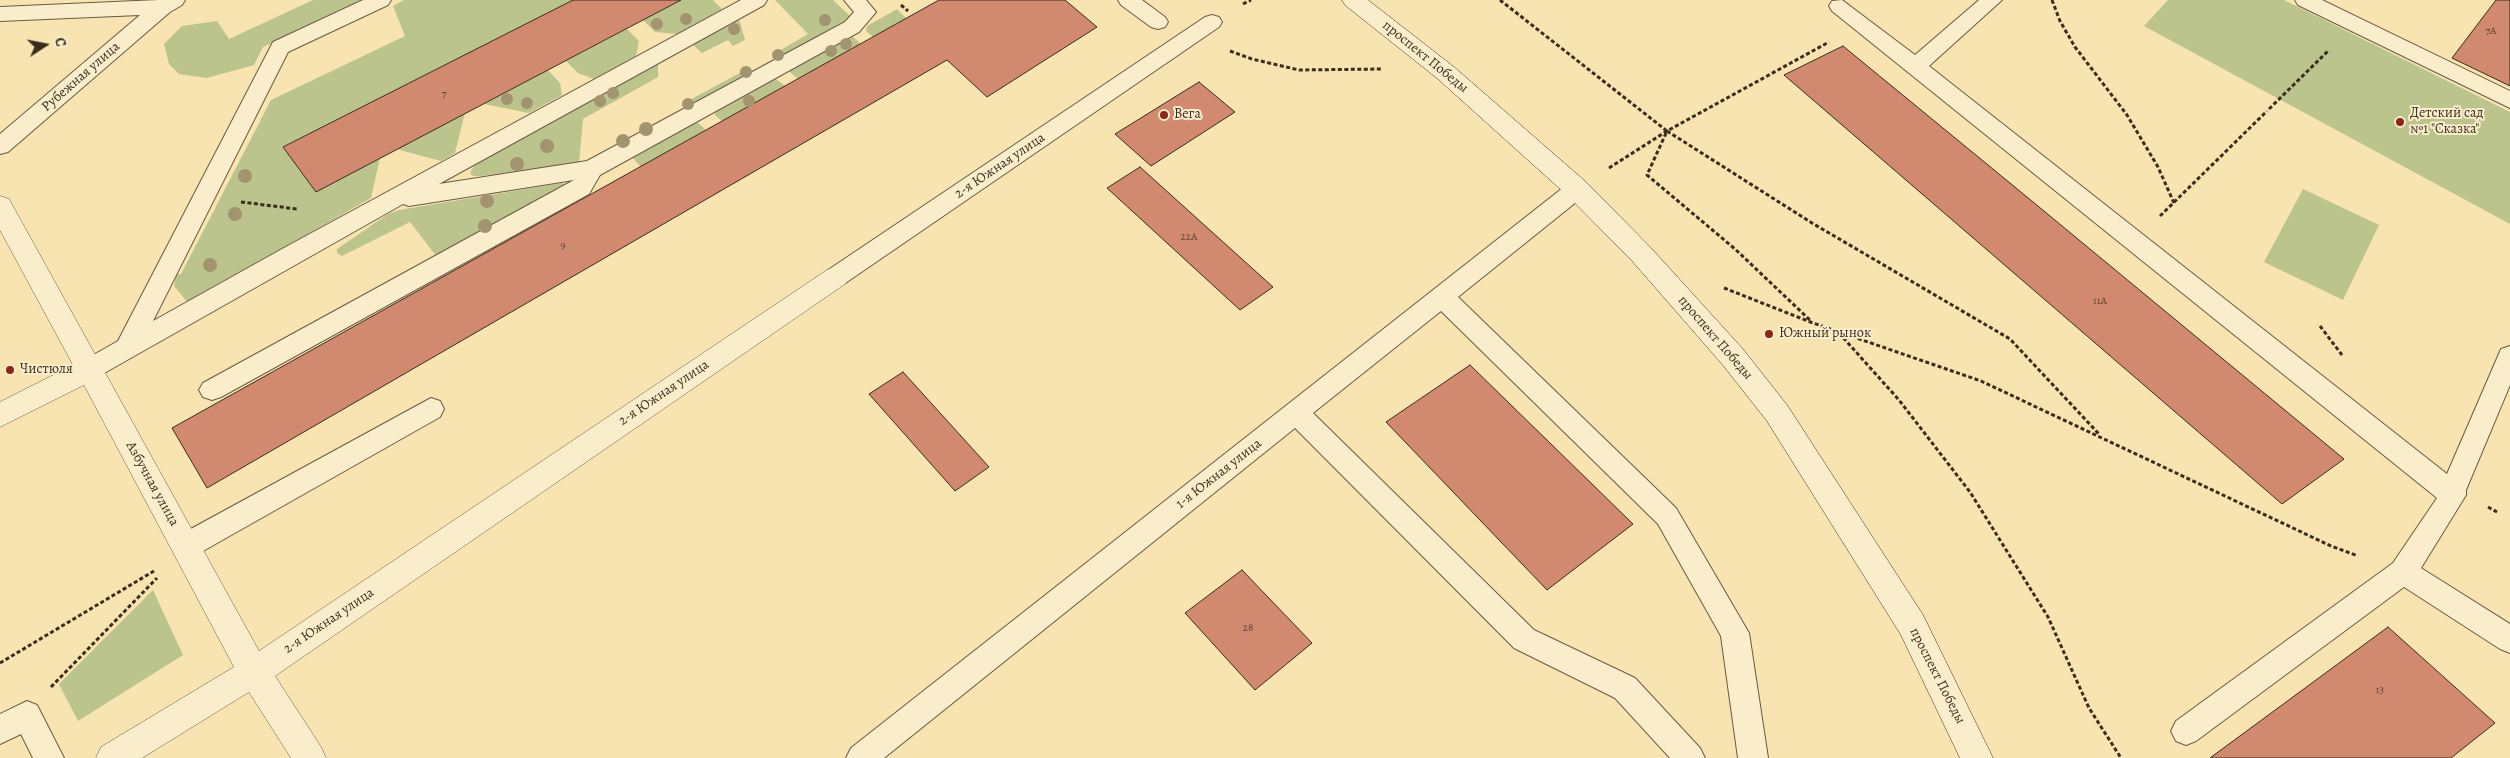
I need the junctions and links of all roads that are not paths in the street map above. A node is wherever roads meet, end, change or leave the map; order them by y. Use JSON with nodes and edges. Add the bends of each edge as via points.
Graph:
{"nodes":[{"id":1,"x":381,"y":0,"type":"edge"},
{"id":2,"x":757,"y":0,"type":"edge"},
{"id":3,"x":854,"y":0,"type":"edge"},
{"id":4,"x":1128,"y":0,"type":"edge"},
{"id":5,"x":1353,"y":0,"type":"edge"},
{"id":6,"x":1992,"y":0,"type":"edge"},
{"id":7,"x":2305,"y":0,"type":"edge"},
{"id":8,"x":169,"y":3,"type":"edge"},
{"id":9,"x":1839,"y":6,"type":"dead end"},
{"id":10,"x":0,"y":14,"type":"edge"},
{"id":11,"x":1158,"y":22,"type":"dead end"},
{"id":12,"x":1212,"y":22,"type":"dead end"},
{"id":13,"x":1915,"y":67,"type":"junction"},
{"id":14,"x":2510,"y":100,"type":"edge"},
{"id":15,"x":0,"y":146,"type":"edge"},
{"id":16,"x":592,"y":169,"type":"junction"},
{"id":17,"x":1577,"y":189,"type":"junction"},
{"id":18,"x":391,"y":200,"type":"junction"},
{"id":19,"x":0,"y":206,"type":"edge"},
{"id":20,"x":836,"y":277,"type":"joint"},
{"id":21,"x":1442,"y":297,"type":"junction"},
{"id":22,"x":127,"y":348,"type":"junction"},
{"id":23,"x":2510,"y":356,"type":"edge"},
{"id":24,"x":90,"y":369,"type":"junction"},
{"id":25,"x":212,"y":390,"type":"dead end"},
{"id":26,"x":431,"y":409,"type":"dead end"},
{"id":27,"x":1296,"y":413,"type":"junction"},
{"id":28,"x":0,"y":415,"type":"edge"},
{"id":29,"x":2453,"y":495,"type":"junction"},
{"id":30,"x":186,"y":546,"type":"junction"},
{"id":31,"x":2403,"y":572,"type":"junction"},
{"id":32,"x":2510,"y":640,"type":"edge"},
{"id":33,"x":254,"y":672,"type":"junction"},
{"id":34,"x":0,"y":730,"type":"edge"},
{"id":35,"x":2186,"y":731,"type":"dead end"},
{"id":36,"x":49,"y":758,"type":"edge"},
{"id":37,"x":112,"y":758,"type":"edge"},
{"id":38,"x":310,"y":758,"type":"edge"},
{"id":39,"x":861,"y":758,"type":"edge"},
{"id":40,"x":1690,"y":758,"type":"edge"},
{"id":41,"x":1753,"y":758,"type":"edge"},
{"id":42,"x":1978,"y":758,"type":"edge"}],
"edges":[{"from":1,"to":22,"type":"lane","via":[[280,47]]},
{"from":2,"to":18,"type":"lane"},
{"from":3,"to":16,"type":"lane","via":[[866,12],[852,27]]},
{"from":4,"to":11,"type":"lane"},
{"from":5,"to":17,"type":"street","name":"проспект Победы","via":[[1446,73]]},
{"from":6,"to":13,"type":"lane"},
{"from":7,"to":14,"type":"lane"},
{"from":8,"to":10,"type":"lane"},
{"from":8,"to":15,"type":"lane","name":"Рубежная улица"},
{"from":9,"to":13,"type":"lane"},
{"from":12,"to":20,"type":"lane","name":"2-я Южная улица"},
{"from":13,"to":29,"type":"lane"},
{"from":16,"to":18,"type":"lane"},
{"from":16,"to":25,"type":"lane","via":[[581,188]]},
{"from":17,"to":21,"type":"lane","name":"1-я Южная улица"},
{"from":17,"to":42,"type":"street","name":"проспект Победы","via":[[1726,348],[1777,413],[1912,625]]},
{"from":18,"to":22,"type":"lane"},
{"from":19,"to":24,"type":"street","name":"Азбучная улица"},
{"from":20,"to":33,"type":"street","name":"2-я Южная улица"},
{"from":21,"to":27,"type":"lane","name":"1-я Южная улица"},
{"from":21,"to":41,"type":"lane","via":[[1667,516],[1735,633]]},
{"from":22,"to":24,"type":"lane"},
{"from":23,"to":29,"type":"lane"},
{"from":24,"to":28,"type":"street"},
{"from":24,"to":30,"type":"street","name":"Азбучная улица"},
{"from":26,"to":30,"type":"lane"},
{"from":27,"to":39,"type":"lane","name":"1-я Южная улица"},
{"from":27,"to":40,"type":"lane","via":[[1524,639],[1625,688]]},
{"from":29,"to":31,"type":"lane"},
{"from":30,"to":33,"type":"street","name":"Азбучная улица"},
{"from":31,"to":32,"type":"lane"},
{"from":31,"to":35,"type":"lane"},
{"from":33,"to":37,"type":"street","name":"2-я Южная улица"},
{"from":33,"to":38,"type":"street","name":"Азбучная улица"},
{"from":34,"to":36,"type":"lane","via":[[27,714]]}]}
